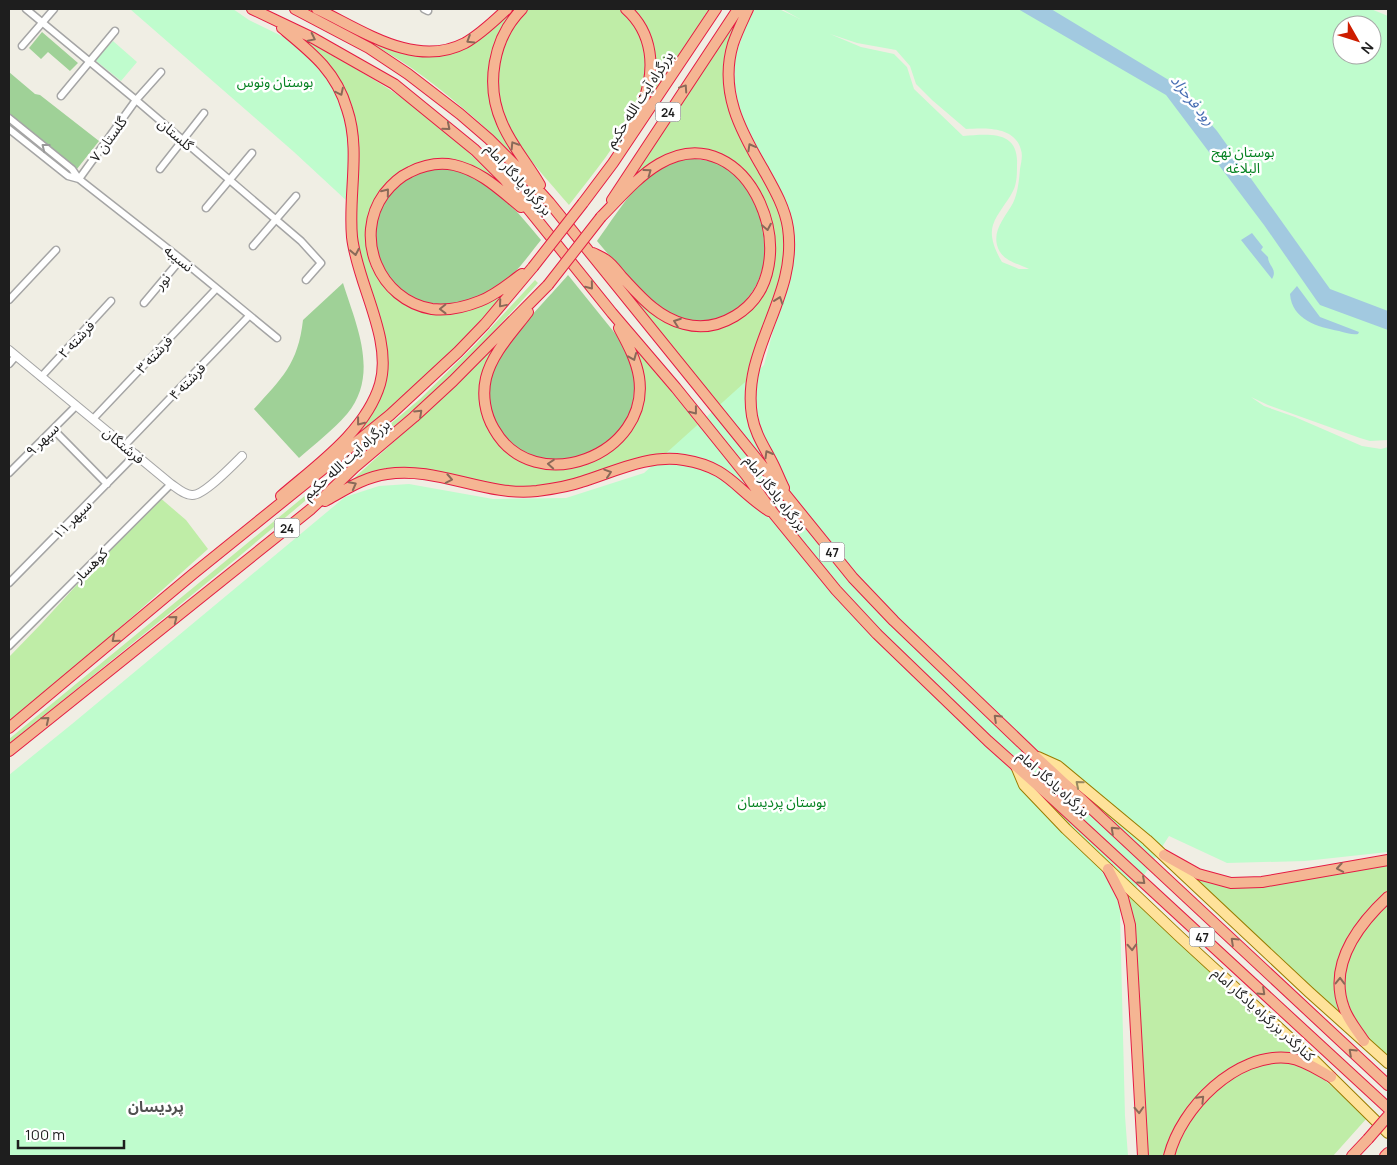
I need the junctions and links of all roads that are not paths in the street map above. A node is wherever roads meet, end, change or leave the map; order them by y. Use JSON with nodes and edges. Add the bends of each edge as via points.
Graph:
{"nodes":[{"id":1,"x":26,"y":9,"type":"edge"},
{"id":2,"x":54,"y":9,"type":"edge"},
{"id":3,"x":252,"y":9,"type":"edge"},
{"id":4,"x":295,"y":9,"type":"edge"},
{"id":5,"x":317,"y":9,"type":"edge"},
{"id":6,"x":507,"y":9,"type":"edge"},
{"id":7,"x":522,"y":9,"type":"edge"},
{"id":8,"x":626,"y":9,"type":"edge"},
{"id":9,"x":716,"y":9,"type":"edge"},
{"id":10,"x":738,"y":9,"type":"edge"},
{"id":11,"x":748,"y":9,"type":"edge"},
{"id":12,"x":272,"y":19,"type":"junction"},
{"id":13,"x":42,"y":22,"type":"junction"},
{"id":14,"x":115,"y":31,"type":"dead end"},
{"id":15,"x":22,"y":46,"type":"dead end"},
{"id":16,"x":88,"y":61,"type":"junction"},
{"id":17,"x":161,"y":72,"type":"dead end"},
{"id":18,"x":61,"y":96,"type":"dead end"},
{"id":19,"x":136,"y":100,"type":"junction"},
{"id":20,"x":204,"y":113,"type":"dead end"},
{"id":21,"x":9,"y":118,"type":"edge"},
{"id":22,"x":9,"y":129,"type":"edge"},
{"id":23,"x":183,"y":140,"type":"junction"},
{"id":24,"x":252,"y":153,"type":"dead end"},
{"id":25,"x":613,"y":163,"type":"junction"},
{"id":26,"x":160,"y":169,"type":"dead end"},
{"id":27,"x":79,"y":179,"type":"junction"},
{"id":28,"x":229,"y":179,"type":"junction"},
{"id":29,"x":296,"y":196,"type":"dead end"},
{"id":30,"x":549,"y":202,"type":"junction"},
{"id":31,"x":206,"y":208,"type":"dead end"},
{"id":32,"x":534,"y":217,"type":"junction"},
{"id":33,"x":601,"y":217,"type":"junction"},
{"id":34,"x":276,"y":219,"type":"junction"},
{"id":35,"x":253,"y":246,"type":"dead end"},
{"id":36,"x":56,"y":250,"type":"dead end"},
{"id":37,"x":588,"y":250,"type":"junction"},
{"id":38,"x":181,"y":259,"type":"junction"},
{"id":39,"x":533,"y":267,"type":"junction"},
{"id":40,"x":306,"y":280,"type":"dead end"},
{"id":41,"x":548,"y":285,"type":"junction"},
{"id":42,"x":216,"y":289,"type":"junction"},
{"id":43,"x":9,"y":300,"type":"edge"},
{"id":44,"x":111,"y":301,"type":"dead end"},
{"id":45,"x":144,"y":303,"type":"dead end"},
{"id":46,"x":612,"y":313,"type":"junction"},
{"id":47,"x":249,"y":316,"type":"junction"},
{"id":48,"x":277,"y":338,"type":"dead end"},
{"id":49,"x":9,"y":350,"type":"edge"},
{"id":50,"x":16,"y":356,"type":"junction"},
{"id":51,"x":9,"y":364,"type":"edge"},
{"id":52,"x":41,"y":377,"type":"junction"},
{"id":53,"x":76,"y":406,"type":"junction"},
{"id":54,"x":93,"y":419,"type":"junction"},
{"id":55,"x":53,"y":429,"type":"junction"},
{"id":56,"x":125,"y":445,"type":"junction"},
{"id":57,"x":136,"y":454,"type":"junction"},
{"id":58,"x":242,"y":456,"type":"dead end"},
{"id":59,"x":9,"y":473,"type":"edge"},
{"id":60,"x":107,"y":484,"type":"junction"},
{"id":61,"x":171,"y":484,"type":"junction"},
{"id":62,"x":788,"y":498,"type":"junction"},
{"id":63,"x":311,"y":509,"type":"junction"},
{"id":64,"x":774,"y":514,"type":"junction"},
{"id":65,"x":194,"y":574,"type":"junction"},
{"id":66,"x":9,"y":583,"type":"edge"},
{"id":67,"x":9,"y":646,"type":"edge"},
{"id":68,"x":9,"y":728,"type":"edge"},
{"id":69,"x":9,"y":751,"type":"edge"},
{"id":70,"x":1035,"y":756,"type":"junction"},
{"id":71,"x":1016,"y":766,"type":"junction"},
{"id":72,"x":1164,"y":855,"type":"junction"},
{"id":73,"x":1388,"y":860,"type":"edge"},
{"id":74,"x":1108,"y":869,"type":"junction"},
{"id":75,"x":1388,"y":897,"type":"edge"},
{"id":76,"x":1364,"y":1041,"type":"junction"},
{"id":77,"x":1388,"y":1063,"type":"edge"},
{"id":78,"x":1331,"y":1077,"type":"junction"},
{"id":79,"x":1388,"y":1085,"type":"edge"},
{"id":80,"x":1388,"y":1108,"type":"edge"},
{"id":81,"x":1388,"y":1116,"type":"edge"},
{"id":82,"x":1388,"y":1133,"type":"edge"},
{"id":83,"x":1388,"y":1153,"type":"edge"},
{"id":84,"x":1142,"y":1156,"type":"edge"},
{"id":85,"x":1169,"y":1156,"type":"edge"},
{"id":86,"x":1352,"y":1156,"type":"edge"},
{"id":87,"x":1386,"y":1156,"type":"edge"}],
"edges":[{"from":1,"to":13,"type":"street","name":"گلستان"},
{"from":2,"to":13,"type":"street"},
{"from":3,"to":12,"type":"highway","name":"بزرگراه یادگار امام","number":"47"},
{"from":4,"to":30,"type":"highway","name":"بزرگراه یادگار امام","number":"47","via":[[369,48],[435,94],[489,139]]},
{"from":6,"to":5,"type":"highway","one_way":true,"via":[[463,44],[423,52],[400,48]]},
{"from":30,"to":7,"type":"highway","one_way":true,"via":[[506,132],[495,100],[494,73],[499,46],[509,24]]},
{"from":8,"to":25,"type":"highway","via":[[641,25],[650,49],[651,64],[647,91]]},
{"from":9,"to":25,"type":"highway","name":"بزرگراه آیت الله حکیم","number":"24"},
{"from":33,"to":10,"type":"highway","number":"24","one_way":true},
{"from":62,"to":11,"type":"highway","one_way":true,"via":[[756,432],[751,406],[754,366],[782,293],[789,240],[779,200],[740,128],[729,88],[733,45]]},
{"from":12,"to":32,"type":"highway","name":"بزرگراه یادگار امام","number":"47","one_way":true,"via":[[313,38],[394,84],[482,157]]},
{"from":12,"to":65,"type":"highway","one_way":true,"via":[[330,72],[348,109],[353,153],[352,236],[380,342],[382,369],[372,404],[351,433]]},
{"from":13,"to":15,"type":"street"},
{"from":13,"to":16,"type":"street","name":"گلستان"},
{"from":14,"to":16,"type":"street"},
{"from":16,"to":18,"type":"street"},
{"from":16,"to":19,"type":"street","name":"گلستان"},
{"from":17,"to":19,"type":"street","name":"گلستان ۷"},
{"from":19,"to":23,"type":"street","name":"گلستان"},
{"from":19,"to":27,"type":"street","name":"گلستان ۷"},
{"from":20,"to":23,"type":"street"},
{"from":27,"to":21,"type":"street","one_way":true,"via":[[72,169]]},
{"from":22,"to":27,"type":"street","via":[[68,176]]},
{"from":23,"to":26,"type":"street"},
{"from":23,"to":28,"type":"street","name":"گلستان"},
{"from":24,"to":28,"type":"street"},
{"from":25,"to":39,"type":"highway","name":"بزرگراه آیت الله حکیم","number":"24","bridge":true},
{"from":27,"to":38,"type":"street","name":"نسیبه"},
{"from":28,"to":31,"type":"street"},
{"from":28,"to":34,"type":"street","name":"گلستان"},
{"from":29,"to":34,"type":"street"},
{"from":30,"to":37,"type":"highway","name":"بزرگراه یادگار امام","number":"47"},
{"from":39,"to":32,"type":"highway","one_way":true,"via":[[481,301],[453,309],[433,309],[403,298],[385,281],[376,265],[370,238],[374,212],[387,190],[406,174],[431,165],[454,165],[477,173]]},
{"from":32,"to":46,"type":"highway","name":"بزرگراه یادگار امام","number":"47","one_way":true},
{"from":33,"to":37,"type":"highway","one_way":true,"via":[[642,176],[660,163],[683,154],[720,159],[738,170],[762,207],[770,242],[762,285],[748,306],[730,319],[708,326],[686,325],[658,312],[607,260]]},
{"from":33,"to":41,"type":"highway","number":"24","bridge":true},
{"from":34,"to":35,"type":"street"},
{"from":34,"to":40,"type":"street","name":"گلستان","via":[[321,262]]},
{"from":36,"to":43,"type":"street"},
{"from":37,"to":62,"type":"highway","name":"بزرگراه یادگار امام","number":"47"},
{"from":38,"to":42,"type":"street","name":"نسیبه"},
{"from":38,"to":45,"type":"street","name":"نور"},
{"from":39,"to":65,"type":"highway","name":"بزرگراه آیت الله حکیم","number":"24","one_way":true,"via":[[485,324],[416,392]]},
{"from":46,"to":41,"type":"highway","one_way":true,"via":[[639,376],[638,401],[628,426],[606,449],[584,460],[558,465],[529,461],[510,449],[496,434],[486,408],[484,389],[497,353]]},
{"from":63,"to":41,"type":"highway","name":"بزرگراه آیت الله حکیم","number":"24","one_way":true,"via":[[453,381]]},
{"from":42,"to":47,"type":"street","name":"نسیبه"},
{"from":42,"to":54,"type":"street","name":"فرشته ۳"},
{"from":44,"to":52,"type":"street","name":"فرشته ۲"},
{"from":46,"to":64,"type":"highway","name":"بزرگراه یادگار امام","number":"47","one_way":true,"via":[[676,388]]},
{"from":47,"to":48,"type":"street","name":"نسیبه"},
{"from":47,"to":56,"type":"street","name":"فرشته ۴"},
{"from":49,"to":50,"type":"street","name":"فرشتگان"},
{"from":50,"to":51,"type":"street"},
{"from":50,"to":52,"type":"street","name":"فرشتگان"},
{"from":52,"to":53,"type":"street","name":"فرشتگان"},
{"from":53,"to":54,"type":"street","name":"فرشتگان"},
{"from":53,"to":55,"type":"street","name":"سپهر ۹"},
{"from":54,"to":56,"type":"street","name":"فرشتگان"},
{"from":55,"to":59,"type":"street","name":"سپهر ۹"},
{"from":55,"to":60,"type":"street"},
{"from":56,"to":57,"type":"street","name":"فرشتگان"},
{"from":57,"to":60,"type":"street","name":"سپهر ۱۱"},
{"from":57,"to":61,"type":"street","name":"فرشتگان"},
{"from":58,"to":61,"type":"street","name":"فرشتگان","via":[[196,495],[186,494]]},
{"from":60,"to":66,"type":"street","name":"سپهر ۱۱"},
{"from":61,"to":67,"type":"street","name":"کوهسار"},
{"from":70,"to":62,"type":"highway","name":"بزرگراه یادگار امام","number":"47","one_way":true,"via":[[894,621],[853,578]]},
{"from":63,"to":64,"type":"highway","one_way":true,"via":[[361,481],[387,474],[426,475],[489,488],[534,491],[579,483],[637,464],[668,459],[714,468]]},
{"from":69,"to":63,"type":"highway","name":"بزرگراه آیت الله حکیم","number":"24","one_way":true},
{"from":64,"to":71,"type":"highway","name":"بزرگراه یادگار امام","number":"47","via":[[877,634]]},
{"from":65,"to":68,"type":"highway","name":"بزرگراه آیت الله حکیم","number":"24","one_way":true},
{"from":72,"to":70,"type":"main road","one_way":true,"via":[[1058,766]]},
{"from":79,"to":70,"type":"highway","name":"بزرگراه یادگار امام","number":"47","one_way":true},
{"from":71,"to":74,"type":"main road","name":"کنارگذر بزرگراه یادگار امام","via":[[1024,785]]},
{"from":71,"to":80,"type":"highway","name":"بزرگراه یادگار امام","number":"47","one_way":true},
{"from":73,"to":72,"type":"highway","one_way":true,"via":[[1262,882],[1231,884],[1198,874]]},
{"from":72,"to":76,"type":"main road"},
{"from":74,"to":78,"type":"main road","name":"کنارگذر بزرگراه یادگار امام"},
{"from":74,"to":84,"type":"highway","one_way":true,"via":[[1123,898],[1130,925]]},
{"from":76,"to":75,"type":"highway","one_way":true,"via":[[1349,1020],[1340,998],[1340,970],[1353,937]]},
{"from":76,"to":77,"type":"main road"},
{"from":78,"to":82,"type":"main road","name":"کنارگذر بزرگراه یادگار امام"},
{"from":85,"to":78,"type":"highway","one_way":true,"via":[[1188,1115],[1211,1089],[1238,1069],[1265,1059],[1290,1058]]},
{"from":81,"to":86,"type":"highway","bridge":true},
{"from":83,"to":87,"type":"highway"}]}
